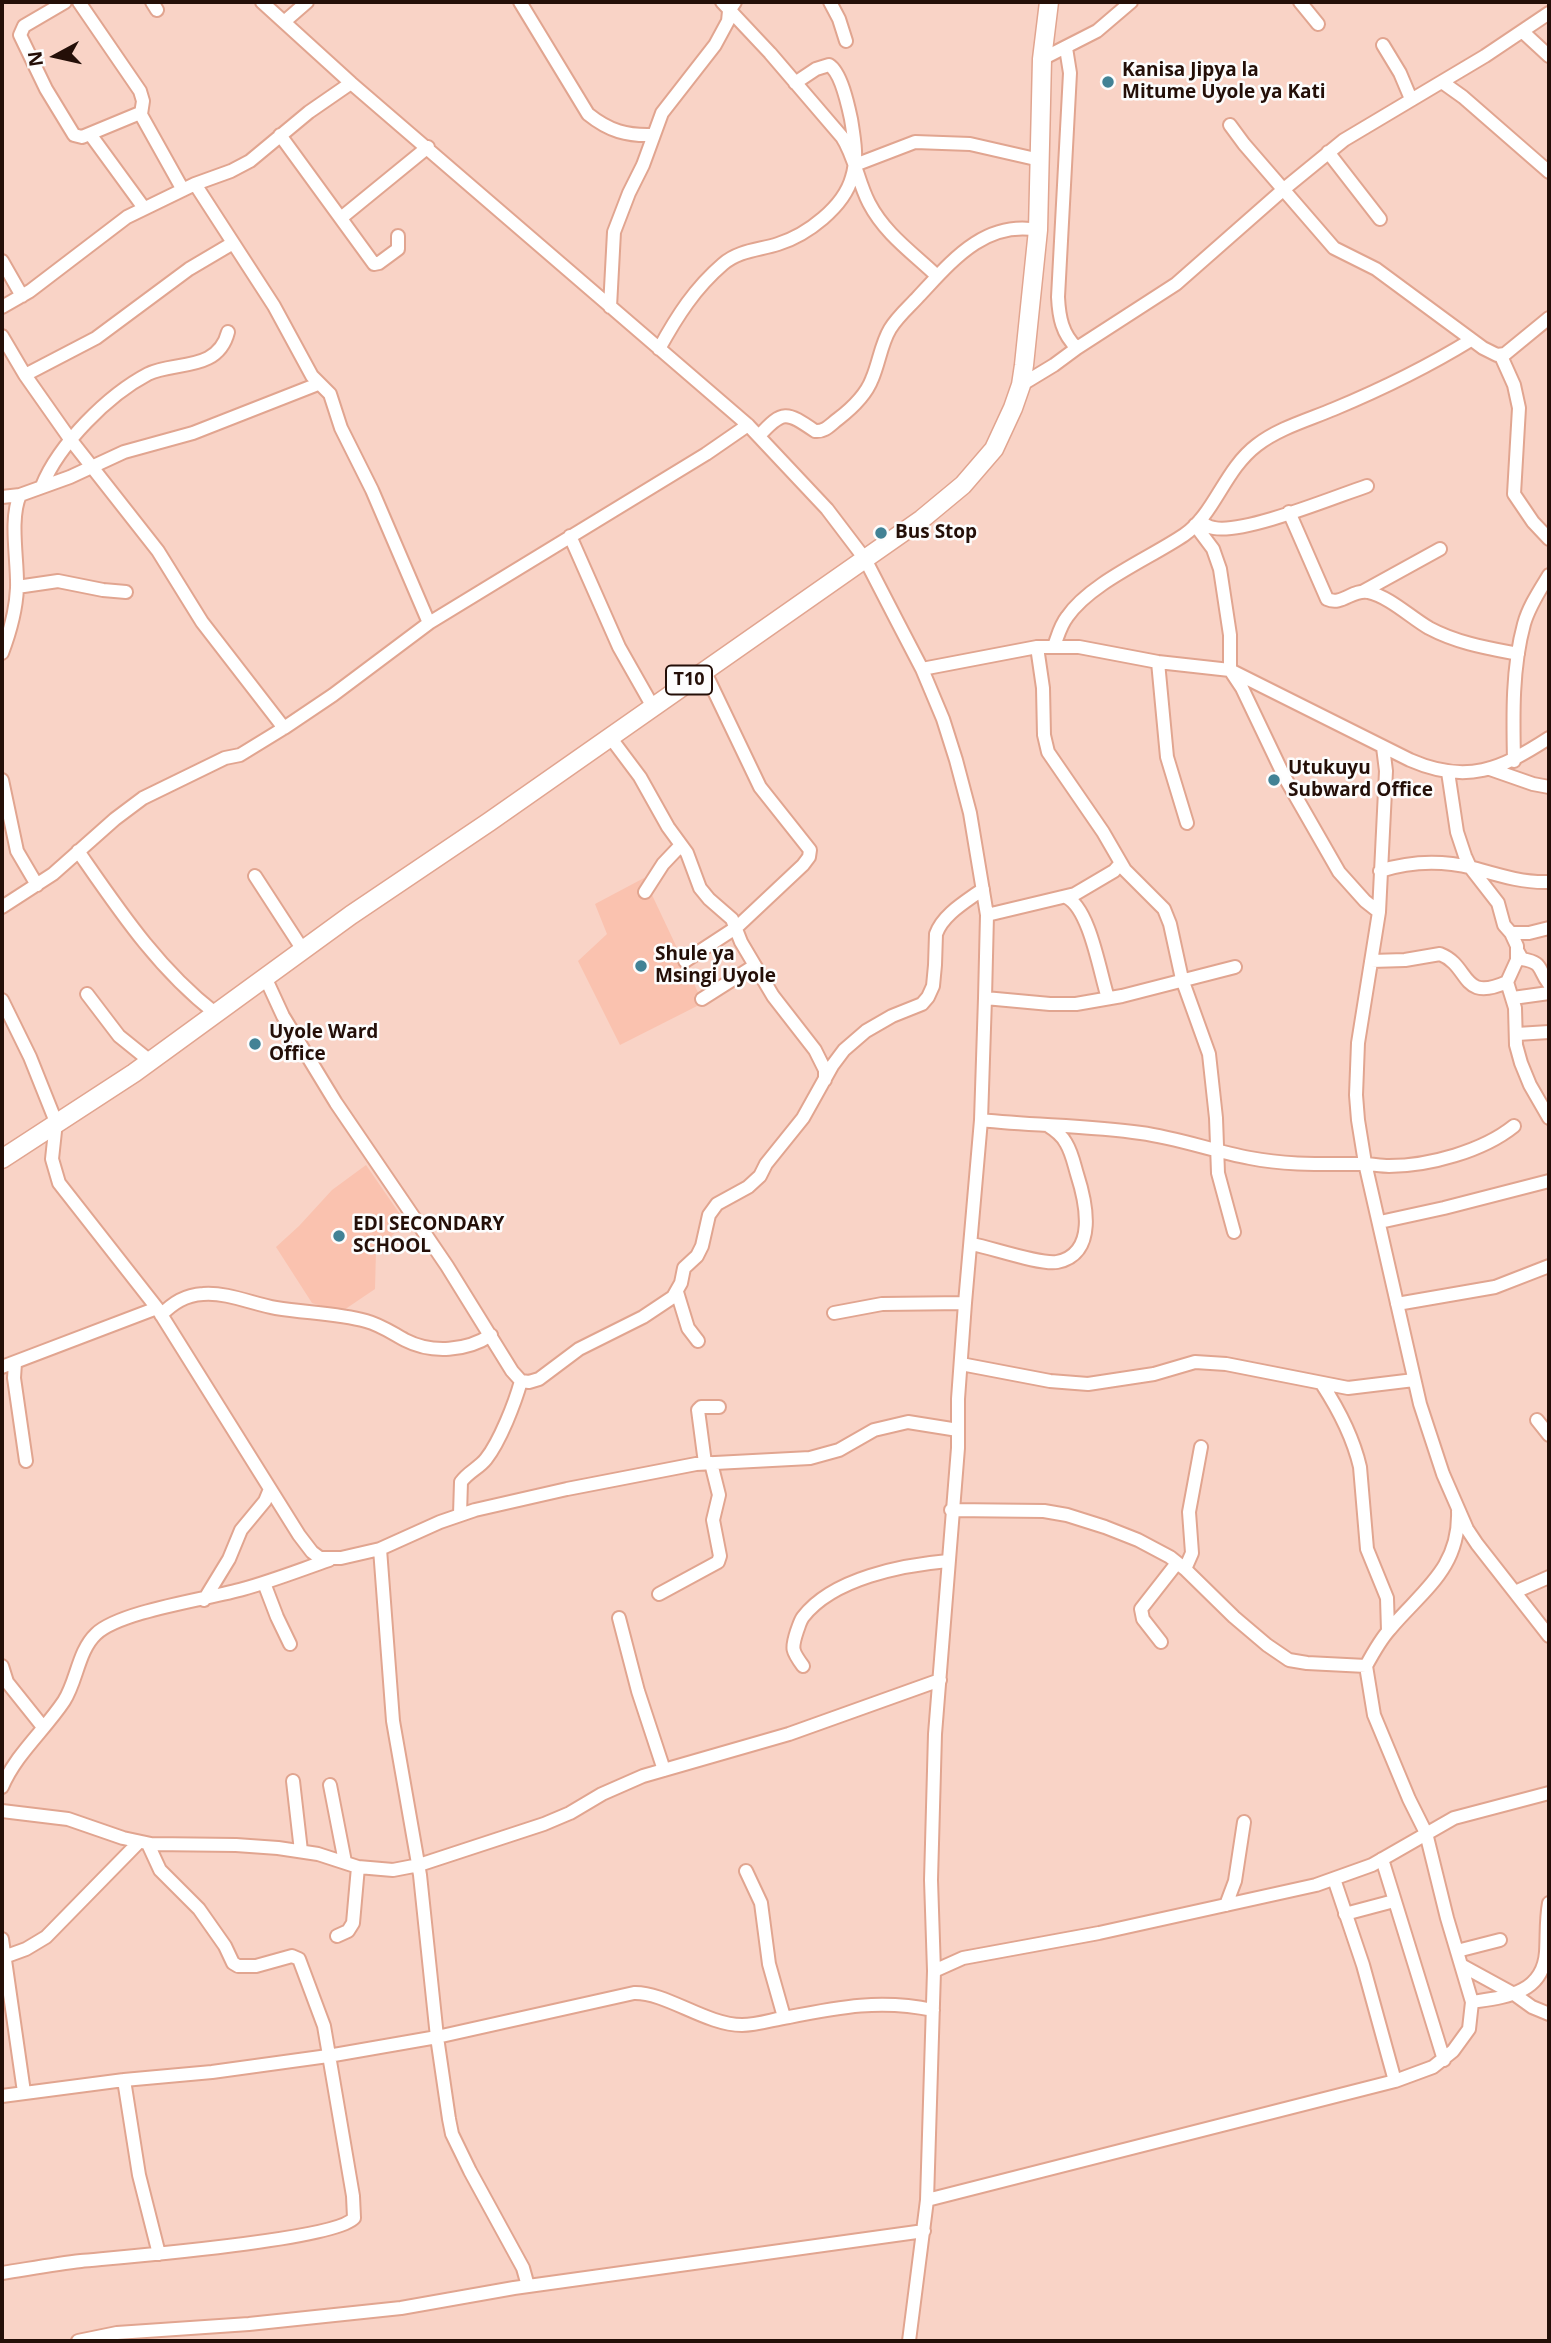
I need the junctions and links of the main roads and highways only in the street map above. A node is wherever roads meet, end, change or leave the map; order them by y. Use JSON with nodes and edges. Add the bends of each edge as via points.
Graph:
{"nodes":[{"id":1,"x":1049,"y":2,"type":"edge"},
{"id":2,"x":2,"y":1159,"type":"edge"}],
"edges":[{"from":1,"to":2,"type":"highway","number":"T10","via":[[1042,59],[1038,230],[1021,385],[994,449],[978,470],[922,519],[150,1061]]}]}
